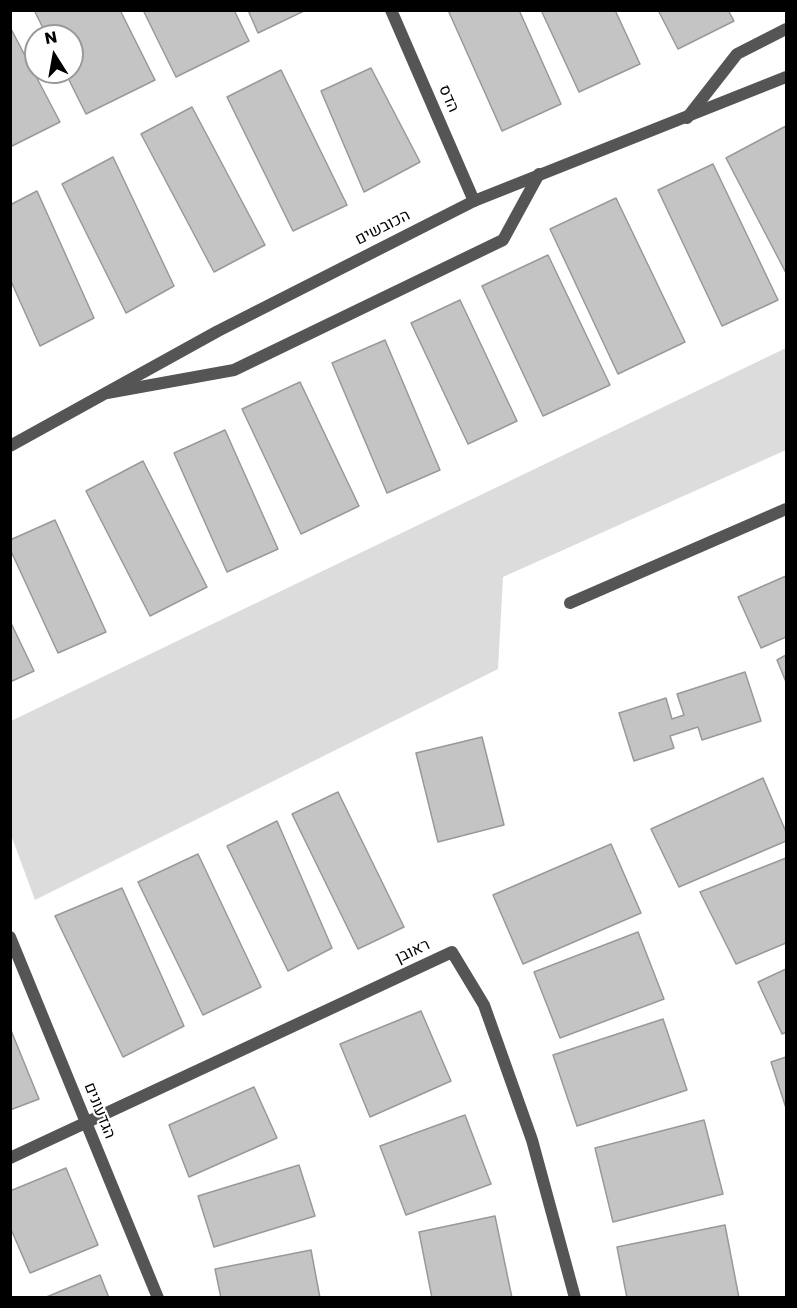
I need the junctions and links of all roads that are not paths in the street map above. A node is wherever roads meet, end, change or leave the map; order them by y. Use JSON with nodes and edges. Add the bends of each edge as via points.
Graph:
{"nodes":[{"id":1,"x":391,"y":10,"type":"edge"},
{"id":2,"x":786,"y":29,"type":"edge"},
{"id":3,"x":786,"y":77,"type":"edge"},
{"id":4,"x":686,"y":119,"type":"junction"},
{"id":5,"x":539,"y":174,"type":"junction"},
{"id":6,"x":474,"y":201,"type":"junction"},
{"id":7,"x":106,"y":393,"type":"junction"},
{"id":8,"x":10,"y":446,"type":"edge"},
{"id":9,"x":786,"y":508,"type":"edge"},
{"id":10,"x":570,"y":603,"type":"dead end"},
{"id":11,"x":10,"y":938,"type":"edge"},
{"id":12,"x":86,"y":1123,"type":"junction"},
{"id":13,"x":10,"y":1158,"type":"edge"},
{"id":14,"x":158,"y":1298,"type":"edge"},
{"id":15,"x":575,"y":1298,"type":"edge"}],
"edges":[{"from":1,"to":6,"type":"street","name":"הדס"},
{"from":2,"to":4,"type":"street","via":[[737,54]]},
{"from":3,"to":4,"type":"street","name":"הכובשים"},
{"from":4,"to":5,"type":"street","name":"הכובשים"},
{"from":5,"to":6,"type":"street","name":"הכובשים"},
{"from":5,"to":7,"type":"street","via":[[503,240],[234,370]]},
{"from":6,"to":7,"type":"street","name":"הכובשים"},
{"from":7,"to":8,"type":"street","name":"הכובשים"},
{"from":9,"to":10,"type":"street"},
{"from":11,"to":12,"type":"street","name":"הגדעונים"},
{"from":12,"to":13,"type":"street"},
{"from":12,"to":14,"type":"street","name":"הגדעונים"},
{"from":12,"to":15,"type":"street","name":"ראובן","via":[[452,952],[484,1005],[532,1140]]}]}
